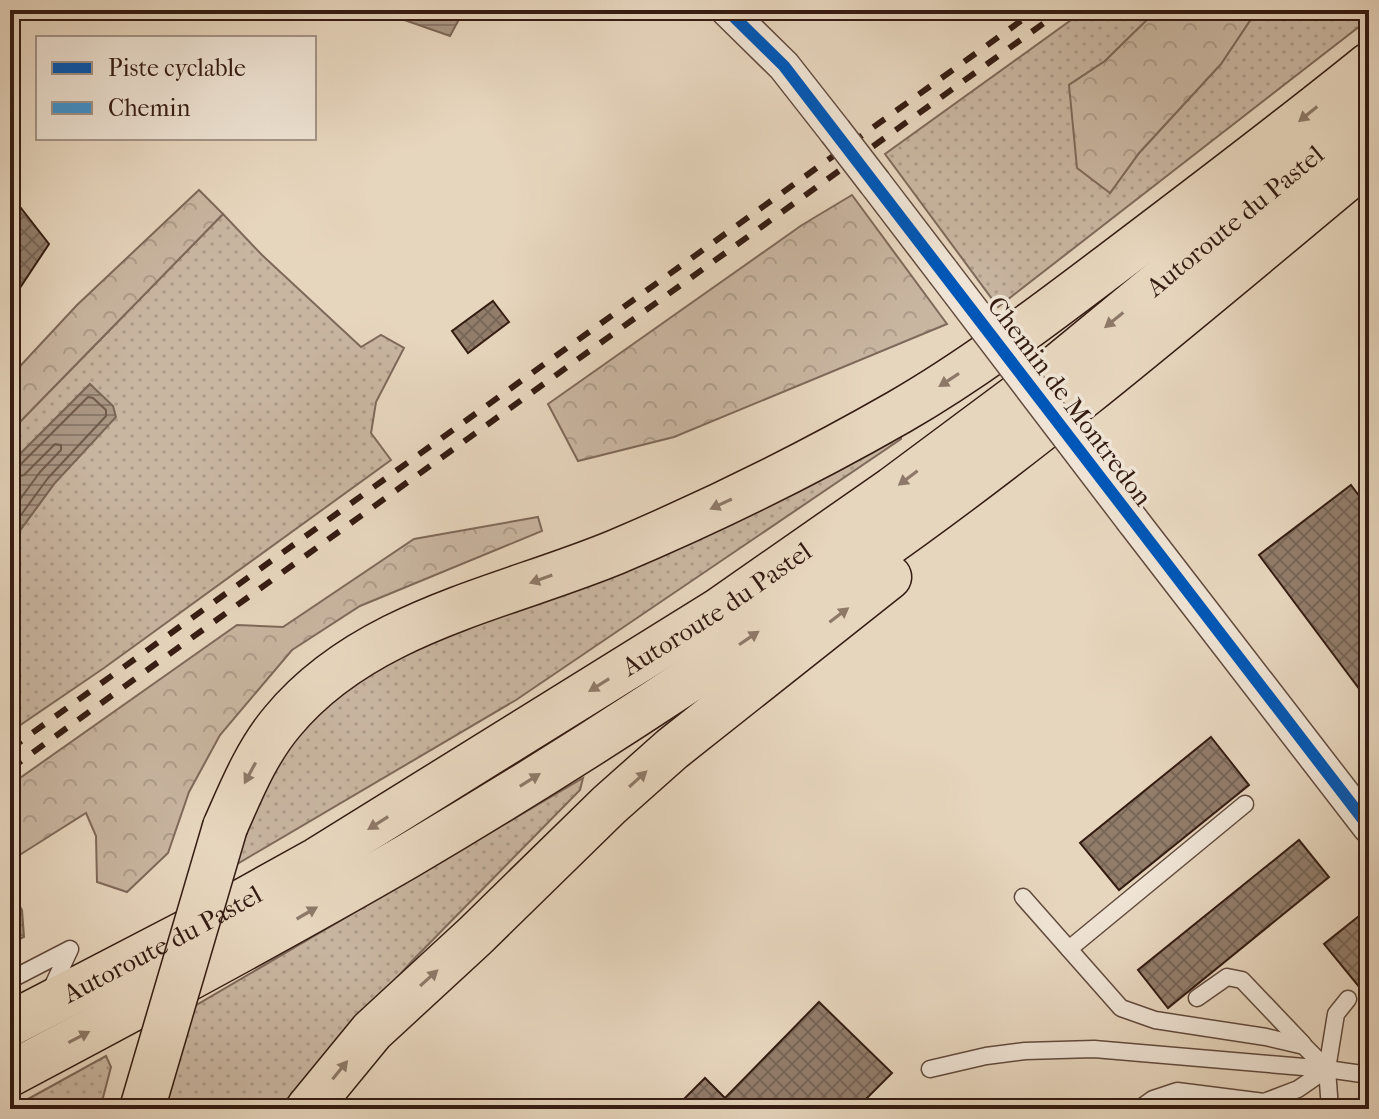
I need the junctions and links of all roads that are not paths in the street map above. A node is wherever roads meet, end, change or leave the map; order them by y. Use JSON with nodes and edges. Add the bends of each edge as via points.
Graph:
{"nodes":[{"id":1,"x":727,"y":10,"type":"edge"},
{"id":2,"x":1369,"y":65,"type":"edge"},
{"id":3,"x":1369,"y":110,"type":"edge"},
{"id":4,"x":1369,"y":160,"type":"edge"},
{"id":5,"x":1369,"y":200,"type":"edge"},
{"id":6,"x":1245,"y":804,"type":"dead end"},
{"id":7,"x":1369,"y":827,"type":"edge"},
{"id":8,"x":1023,"y":897,"type":"dead end"},
{"id":9,"x":1069,"y":949,"type":"junction"},
{"id":10,"x":1197,"y":998,"type":"dead end"},
{"id":11,"x":1348,"y":999,"type":"dead end"},
{"id":12,"x":21,"y":1003,"type":"edge"},
{"id":13,"x":1304,"y":1046,"type":"junction"},
{"id":14,"x":930,"y":1069,"type":"dead end"},
{"id":15,"x":1327,"y":1069,"type":"junction"},
{"id":16,"x":10,"y":1074,"type":"edge"},
{"id":17,"x":1369,"y":1075,"type":"edge"},
{"id":18,"x":142,"y":1109,"type":"edge"},
{"id":19,"x":308,"y":1109,"type":"edge"},
{"id":20,"x":1139,"y":1109,"type":"edge"},
{"id":21,"x":1330,"y":1109,"type":"edge"}],
"edges":[{"from":1,"to":7,"type":"street","name":"Chemin de Montredon","bridge":true,"via":[[784,66]]},
{"from":2,"to":18,"type":"highway","one_way":true,"bridge":true,"via":[[1014,337],[902,410],[785,474],[614,553],[444,614],[347,664],[313,690],[281,723],[249,773],[225,827]]},
{"from":3,"to":12,"type":"highway","name":"Autoroute du Pastel","one_way":true,"via":[[1057,367],[718,611],[317,860],[191,930]]},
{"from":16,"to":4,"type":"highway","name":"Autoroute du Pastel","one_way":true,"via":[[410,854],[713,663],[867,559],[1080,399]]},
{"from":19,"to":5,"type":"highway","one_way":true,"via":[[372,1031],[672,749],[835,618],[1101,419]]},
{"from":6,"to":9,"type":"lane"},
{"from":8,"to":9,"type":"lane"},
{"from":9,"to":13,"type":"lane","via":[[1121,1008],[1155,1020]]},
{"from":10,"to":13,"type":"lane","via":[[1227,977],[1242,980]]},
{"from":11,"to":15,"type":"lane","via":[[1336,1014]]},
{"from":13,"to":15,"type":"lane"},
{"from":14,"to":15,"type":"lane","via":[[1025,1051],[1094,1049]]},
{"from":15,"to":17,"type":"lane"},
{"from":15,"to":20,"type":"lane","via":[[1298,1089],[1264,1102],[1177,1091]]},
{"from":15,"to":21,"type":"lane"}]}
